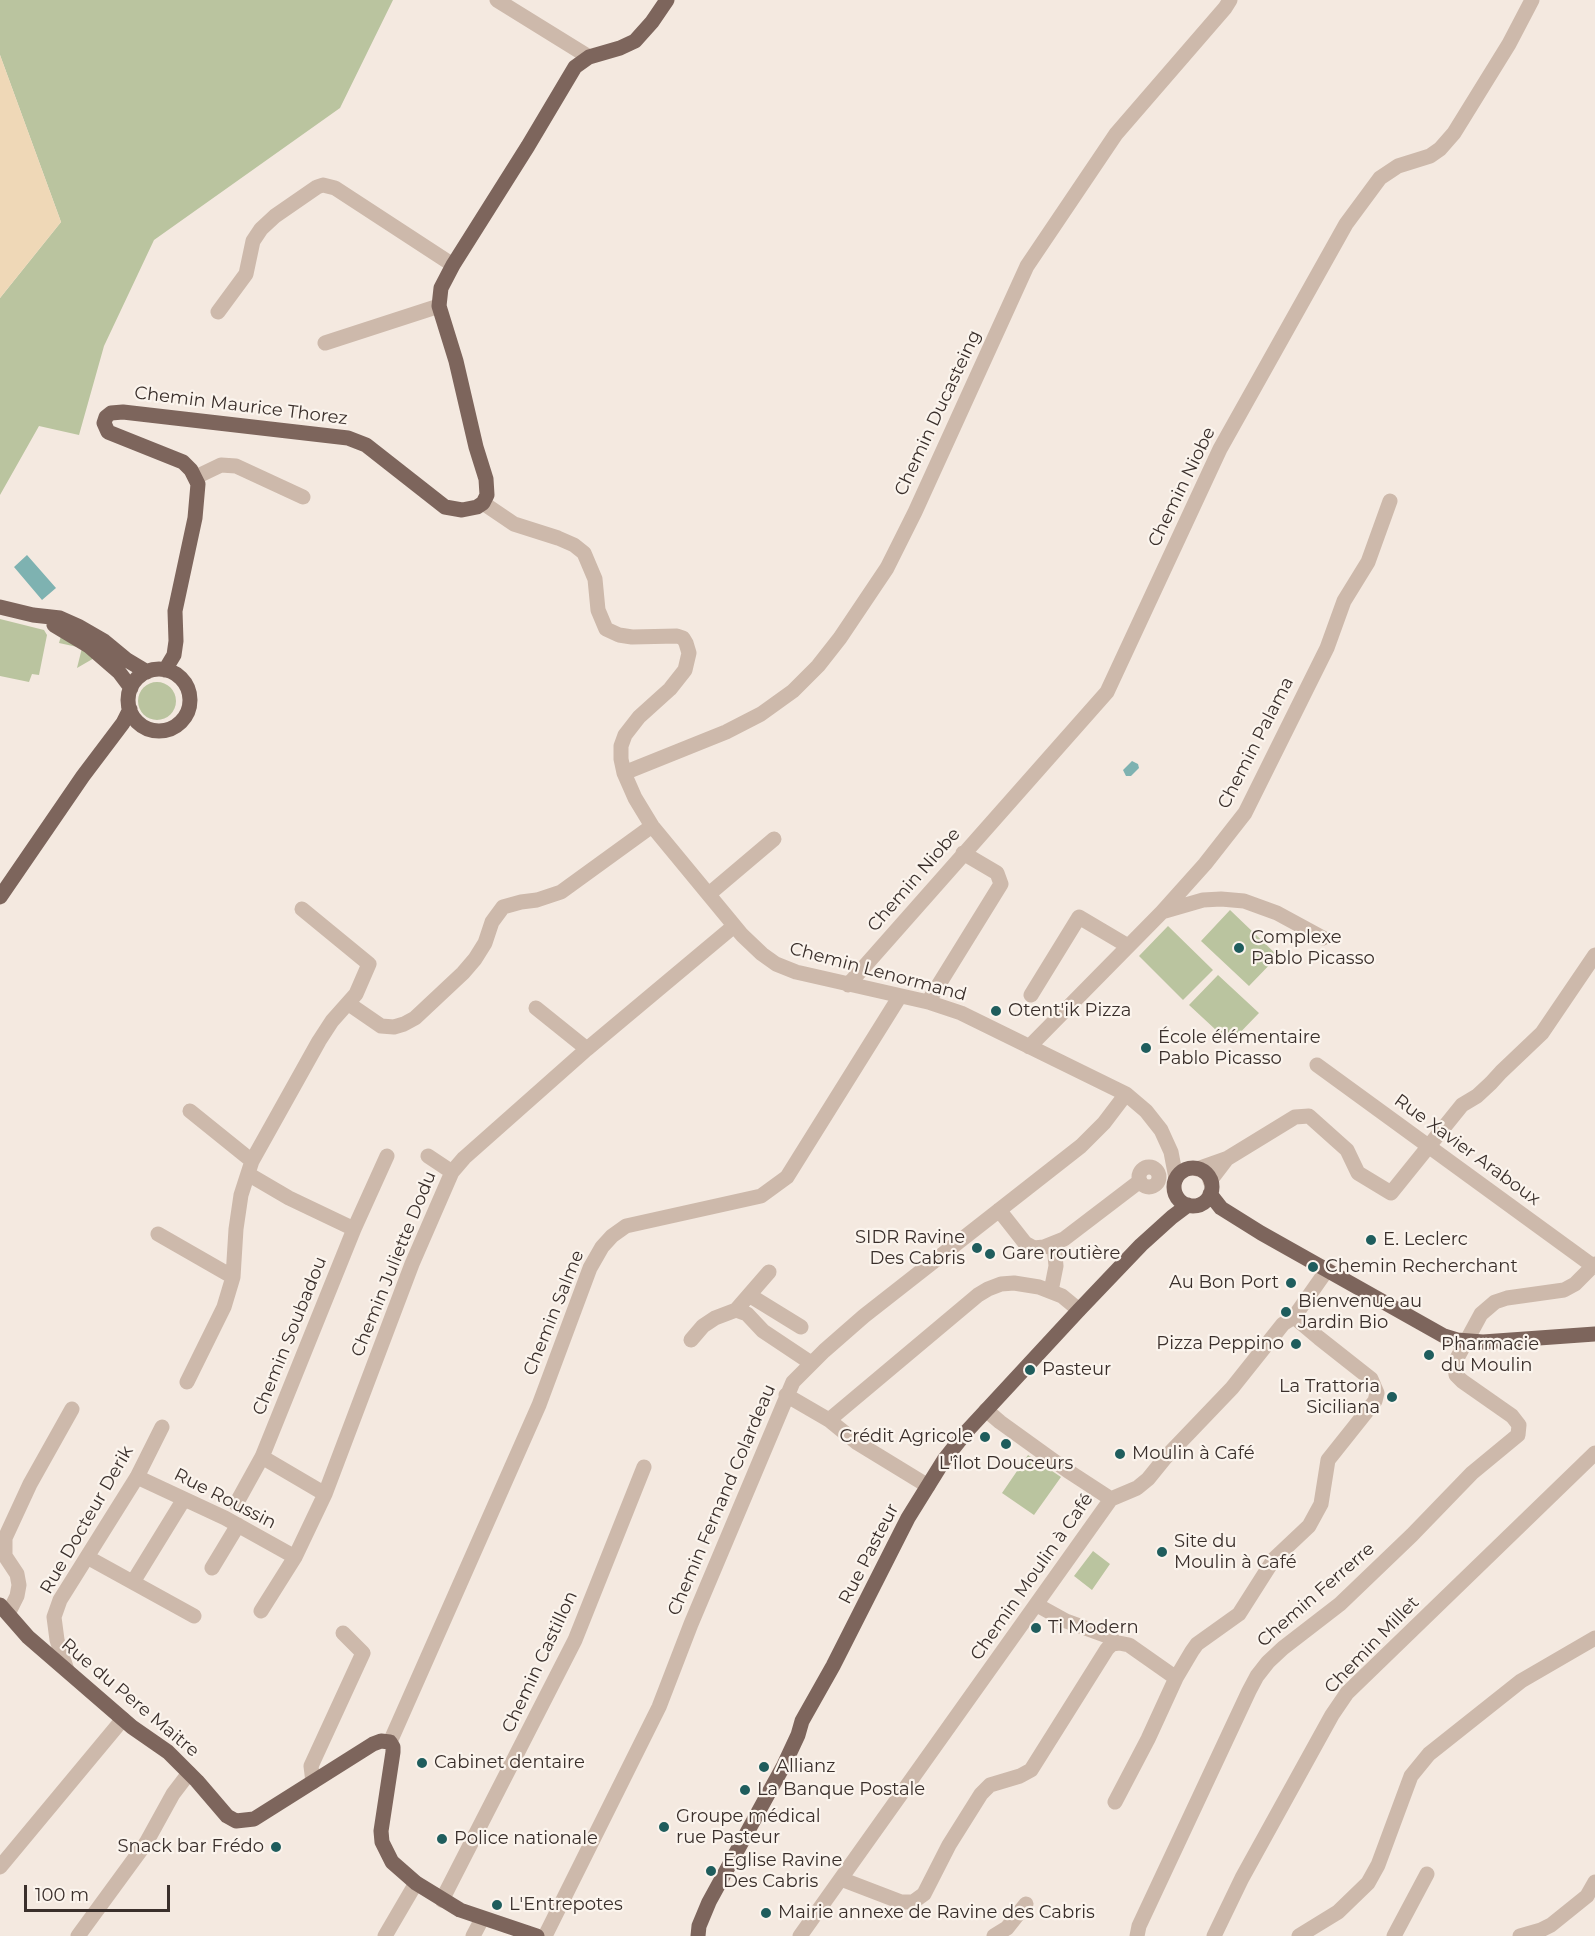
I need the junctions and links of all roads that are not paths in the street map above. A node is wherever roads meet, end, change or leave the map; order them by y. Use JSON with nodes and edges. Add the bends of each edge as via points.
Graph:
{"nodes":[{"id":1,"x":496,"y":0,"type":"edge"},
{"id":2,"x":667,"y":0,"type":"edge"},
{"id":3,"x":1230,"y":0,"type":"edge"},
{"id":4,"x":1532,"y":0,"type":"edge"},
{"id":5,"x":589,"y":57,"type":"junction"},
{"id":6,"x":453,"y":265,"type":"junction"},
{"id":7,"x":439,"y":306,"type":"junction"},
{"id":8,"x":218,"y":312,"type":"dead end"},
{"id":9,"x":325,"y":343,"type":"dead end"},
{"id":10,"x":196,"y":477,"type":"junction"},
{"id":11,"x":303,"y":497,"type":"dead end"},
{"id":12,"x":1390,"y":501,"type":"dead end"},
{"id":13,"x":483,"y":502,"type":"junction"},
{"id":14,"x":0,"y":607,"type":"edge"},
{"id":15,"x":33,"y":615,"type":"junction"},
{"id":16,"x":175,"y":621,"type":"junction"},
{"id":17,"x":58,"y":626,"type":"junction"},
{"id":18,"x":78,"y":626,"type":"junction"},
{"id":19,"x":165,"y":670,"type":"junction"},
{"id":20,"x":147,"y":672,"type":"junction"},
{"id":21,"x":185,"y":684,"type":"junction"},
{"id":22,"x":131,"y":688,"type":"junction"},
{"id":23,"x":130,"y":709,"type":"junction"},
{"id":24,"x":140,"y":724,"type":"junction"},
{"id":25,"x":108,"y":742,"type":"junction"},
{"id":26,"x":624,"y":773,"type":"junction"},
{"id":27,"x":652,"y":826,"type":"junction"},
{"id":28,"x":774,"y":838,"type":"dead end"},
{"id":29,"x":963,"y":853,"type":"junction"},
{"id":30,"x":1188,"y":883,"type":"junction"},
{"id":31,"x":709,"y":894,"type":"junction"},
{"id":32,"x":0,"y":897,"type":"edge"},
{"id":33,"x":1203,"y":900,"type":"junction"},
{"id":34,"x":302,"y":909,"type":"dead end"},
{"id":35,"x":1162,"y":912,"type":"junction"},
{"id":36,"x":734,"y":926,"type":"junction"},
{"id":37,"x":1323,"y":939,"type":"dead end"},
{"id":38,"x":1128,"y":946,"type":"junction"},
{"id":39,"x":1595,"y":955,"type":"edge"},
{"id":40,"x":848,"y":985,"type":"junction"},
{"id":41,"x":1031,"y":995,"type":"dead end"},
{"id":42,"x":900,"y":996,"type":"junction"},
{"id":43,"x":928,"y":1002,"type":"junction"},
{"id":44,"x":350,"y":1004,"type":"junction"},
{"id":45,"x":536,"y":1008,"type":"dead end"},
{"id":46,"x":1029,"y":1047,"type":"junction"},
{"id":47,"x":587,"y":1049,"type":"junction"},
{"id":48,"x":1317,"y":1065,"type":"dead end"},
{"id":49,"x":1126,"y":1094,"type":"junction"},
{"id":50,"x":190,"y":1111,"type":"dead end"},
{"id":51,"x":1429,"y":1146,"type":"junction"},
{"id":52,"x":1171,"y":1152,"type":"junction"},
{"id":53,"x":387,"y":1156,"type":"dead end"},
{"id":54,"x":428,"y":1156,"type":"dead end"},
{"id":55,"x":1228,"y":1158,"type":"junction"},
{"id":56,"x":250,"y":1168,"type":"junction"},
{"id":57,"x":1194,"y":1169,"type":"junction"},
{"id":58,"x":452,"y":1172,"type":"junction"},
{"id":59,"x":1176,"y":1178,"type":"junction"},
{"id":60,"x":1140,"y":1181,"type":"dead end"},
{"id":61,"x":1197,"y":1196,"type":"junction"},
{"id":62,"x":999,"y":1210,"type":"junction"},
{"id":63,"x":354,"y":1229,"type":"junction"},
{"id":64,"x":158,"y":1234,"type":"dead end"},
{"id":65,"x":1054,"y":1245,"type":"junction"},
{"id":66,"x":1594,"y":1265,"type":"edge"},
{"id":67,"x":1327,"y":1270,"type":"junction"},
{"id":68,"x":769,"y":1272,"type":"dead end"},
{"id":69,"x":233,"y":1277,"type":"junction"},
{"id":70,"x":1051,"y":1291,"type":"junction"},
{"id":71,"x":749,"y":1295,"type":"junction"},
{"id":72,"x":736,"y":1310,"type":"junction"},
{"id":73,"x":1078,"y":1310,"type":"junction"},
{"id":74,"x":1294,"y":1317,"type":"junction"},
{"id":75,"x":801,"y":1327,"type":"dead end"},
{"id":76,"x":1595,"y":1334,"type":"edge"},
{"id":77,"x":691,"y":1340,"type":"dead end"},
{"id":78,"x":1467,"y":1341,"type":"junction"},
{"id":79,"x":811,"y":1363,"type":"junction"},
{"id":80,"x":187,"y":1382,"type":"dead end"},
{"id":81,"x":786,"y":1395,"type":"junction"},
{"id":82,"x":72,"y":1409,"type":"dead end"},
{"id":83,"x":986,"y":1410,"type":"junction"},
{"id":84,"x":829,"y":1420,"type":"junction"},
{"id":85,"x":162,"y":1426,"type":"dead end"},
{"id":86,"x":1595,"y":1453,"type":"edge"},
{"id":87,"x":262,"y":1457,"type":"junction"},
{"id":88,"x":644,"y":1467,"type":"dead end"},
{"id":89,"x":138,"y":1477,"type":"junction"},
{"id":90,"x":928,"y":1486,"type":"junction"},
{"id":91,"x":325,"y":1494,"type":"junction"},
{"id":92,"x":184,"y":1499,"type":"junction"},
{"id":93,"x":1111,"y":1499,"type":"junction"},
{"id":94,"x":236,"y":1504,"type":"dead end"},
{"id":95,"x":238,"y":1525,"type":"junction"},
{"id":96,"x":87,"y":1557,"type":"junction"},
{"id":97,"x":295,"y":1557,"type":"junction"},
{"id":98,"x":212,"y":1568,"type":"dead end"},
{"id":99,"x":133,"y":1582,"type":"junction"},
{"id":100,"x":1037,"y":1605,"type":"junction"},
{"id":101,"x":4,"y":1610,"type":"edge"},
{"id":102,"x":261,"y":1611,"type":"dead end"},
{"id":103,"x":194,"y":1616,"type":"dead end"},
{"id":104,"x":343,"y":1633,"type":"dead end"},
{"id":105,"x":1595,"y":1638,"type":"edge"},
{"id":106,"x":1116,"y":1643,"type":"junction"},
{"id":107,"x":67,"y":1670,"type":"junction"},
{"id":108,"x":1176,"y":1678,"type":"junction"},
{"id":109,"x":123,"y":1719,"type":"junction"},
{"id":110,"x":390,"y":1742,"type":"junction"},
{"id":111,"x":189,"y":1773,"type":"junction"},
{"id":112,"x":313,"y":1782,"type":"junction"},
{"id":113,"x":1115,"y":1802,"type":"dead end"},
{"id":114,"x":0,"y":1867,"type":"edge"},
{"id":115,"x":1426,"y":1874,"type":"dead end"},
{"id":116,"x":841,"y":1879,"type":"junction"},
{"id":117,"x":1595,"y":1882,"type":"edge"},
{"id":118,"x":416,"y":1883,"type":"junction"},
{"id":119,"x":442,"y":1900,"type":"junction"},
{"id":120,"x":1026,"y":1904,"type":"dead end"},
{"id":121,"x":482,"y":1918,"type":"junction"},
{"id":122,"x":696,"y":1933,"type":"edge"},
{"id":123,"x":78,"y":1936,"type":"edge"},
{"id":124,"x":385,"y":1936,"type":"edge"},
{"id":125,"x":473,"y":1936,"type":"edge"},
{"id":126,"x":537,"y":1936,"type":"edge"},
{"id":127,"x":545,"y":1936,"type":"edge"},
{"id":128,"x":800,"y":1936,"type":"edge"},
{"id":129,"x":994,"y":1936,"type":"edge"},
{"id":130,"x":1137,"y":1936,"type":"edge"},
{"id":131,"x":1214,"y":1936,"type":"edge"},
{"id":132,"x":1299,"y":1936,"type":"edge"},
{"id":133,"x":1394,"y":1936,"type":"edge"},
{"id":134,"x":1520,"y":1936,"type":"edge"}],
"edges":[{"from":1,"to":5,"type":"street"},
{"from":2,"to":5,"type":"main road","via":[[635,40]]},
{"from":3,"to":26,"type":"street","name":"Chemin Ducasteing","via":[[1116,134],[1027,266],[887,568],[829,652],[793,691],[761,714]]},
{"from":4,"to":29,"type":"street","name":"Chemin Niobe","via":[[1454,133],[1430,156],[1398,166],[1380,178],[1346,224],[1220,449],[1107,692]]},
{"from":5,"to":6,"type":"main road","via":[[570,74]]},
{"from":6,"to":7,"type":"main road","via":[[441,288]]},
{"from":6,"to":8,"type":"street","via":[[335,188],[323,185],[261,229],[253,241],[246,274]]},
{"from":7,"to":9,"type":"street"},
{"from":7,"to":13,"type":"main road","via":[[486,479]]},
{"from":10,"to":11,"type":"street","via":[[221,465],[236,466]]},
{"from":10,"to":13,"type":"main road","name":"Chemin Maurice Thorez","via":[[174,457],[111,434],[104,427],[106,417],[123,412],[348,438],[366,445],[445,507],[469,510]]},
{"from":10,"to":16,"type":"main road","via":[[198,501]]},
{"from":12,"to":30,"type":"street","name":"Chemin Palama","via":[[1368,562],[1344,601],[1327,648],[1245,813]]},
{"from":13,"to":26,"type":"street","name":"Chemin Lenormand","via":[[514,524],[558,538],[584,553],[595,579],[598,610],[606,629],[632,637],[677,636],[686,643],[689,653],[685,670],[625,735],[621,746]]},
{"from":14,"to":15,"type":"main road"},
{"from":15,"to":17,"type":"main road"},
{"from":15,"to":18,"type":"main road","via":[[60,618]]},
{"from":16,"to":19,"type":"main road","via":[[174,655]]},
{"from":16,"to":21,"type":"main road","via":[[182,645]]},
{"from":17,"to":18,"type":"main road"},
{"from":17,"to":22,"type":"main road","via":[[98,653]]},
{"from":18,"to":20,"type":"main road"},
{"from":19,"to":20,"type":"main road"},
{"from":19,"to":21,"type":"main road"},
{"from":20,"to":22,"type":"main road"},
{"from":21,"to":24,"type":"main road","via":[[190,702],[176,726],[158,731]]},
{"from":22,"to":23,"type":"main road"},
{"from":23,"to":24,"type":"main road"},
{"from":23,"to":25,"type":"main road"},
{"from":24,"to":25,"type":"main road"},
{"from":25,"to":32,"type":"main road"},
{"from":26,"to":27,"type":"street","name":"Chemin Lenormand"},
{"from":27,"to":31,"type":"street","name":"Chemin Lenormand"},
{"from":27,"to":44,"type":"street","via":[[561,892],[503,907],[475,959],[415,1018],[394,1027],[381,1026]]},
{"from":28,"to":31,"type":"street"},
{"from":29,"to":40,"type":"street","name":"Chemin Niobe"},
{"from":29,"to":43,"type":"street","via":[[997,873],[1001,884]]},
{"from":30,"to":33,"type":"street"},
{"from":30,"to":35,"type":"street","name":"Chemin Palama"},
{"from":31,"to":36,"type":"street","name":"Chemin Lenormand"},
{"from":33,"to":35,"type":"street"},
{"from":33,"to":37,"type":"street","via":[[1244,902],[1277,913]]},
{"from":34,"to":44,"type":"street","via":[[369,964]]},
{"from":35,"to":38,"type":"street","name":"Chemin Palama"},
{"from":36,"to":40,"type":"street","name":"Chemin Lenormand","via":[[776,964]]},
{"from":36,"to":47,"type":"street","name":"Chemin Juliette Dodu"},
{"from":38,"to":41,"type":"street","via":[[1079,916]]},
{"from":38,"to":46,"type":"street","name":"Chemin Palama"},
{"from":39,"to":51,"type":"street","via":[[1542,1033],[1477,1096],[1462,1105]]},
{"from":40,"to":42,"type":"street","name":"Chemin Lenormand"},
{"from":42,"to":43,"type":"street","name":"Chemin Lenormand"},
{"from":42,"to":110,"type":"street","name":"Chemin Salme","via":[[787,1177],[761,1196],[627,1226],[602,1246],[590,1268],[539,1405]]},
{"from":43,"to":46,"type":"street","name":"Chemin Lenormand","via":[[961,1013]]},
{"from":44,"to":56,"type":"street","via":[[319,1041]]},
{"from":45,"to":47,"type":"street"},
{"from":46,"to":49,"type":"street","name":"Chemin Lenormand"},
{"from":47,"to":58,"type":"street","name":"Chemin Juliette Dodu"},
{"from":48,"to":51,"type":"street","name":"Rue Xavier Araboux"},
{"from":49,"to":52,"type":"street","name":"Chemin Lenormand","via":[[1161,1130]]},
{"from":49,"to":62,"type":"street","name":"Chemin Fernand Colardeau","via":[[1093,1136]]},
{"from":50,"to":56,"type":"street"},
{"from":51,"to":55,"type":"street","via":[[1391,1193],[1358,1173],[1347,1150],[1310,1116],[1295,1117]]},
{"from":51,"to":66,"type":"street","name":"Rue Xavier Araboux"},
{"from":52,"to":57,"type":"street","name":"Chemin Lenormand"},
{"from":52,"to":59,"type":"street","name":"Chemin Lenormand"},
{"from":53,"to":63,"type":"street","name":"Chemin Soubadou"},
{"from":54,"to":58,"type":"street"},
{"from":55,"to":57,"type":"street"},
{"from":55,"to":61,"type":"street"},
{"from":56,"to":63,"type":"street","via":[[289,1198]]},
{"from":56,"to":69,"type":"street","via":[[241,1196]]},
{"from":57,"to":59,"type":"main road","via":[[1185,1170]]},
{"from":57,"to":61,"type":"main road","via":[[1208,1176]]},
{"from":58,"to":91,"type":"street","name":"Chemin Juliette Dodu","via":[[412,1264]]},
{"from":59,"to":61,"type":"main road","via":[[1174,1184]]},
{"from":60,"to":65,"type":"street"},
{"from":61,"to":67,"type":"main road"},
{"from":61,"to":73,"type":"main road","name":"Rue Pasteur","via":[[1141,1245]]},
{"from":62,"to":65,"type":"street","via":[[1025,1243],[1034,1248]]},
{"from":62,"to":79,"type":"street","name":"Chemin Fernand Colardeau"},
{"from":63,"to":87,"type":"street","name":"Chemin Soubadou"},
{"from":64,"to":69,"type":"street"},
{"from":65,"to":70,"type":"street","via":[[1056,1266]]},
{"from":66,"to":78,"type":"street","via":[[1564,1290],[1495,1302],[1481,1314]]},
{"from":67,"to":74,"type":"street","name":"Chemin Moulin à Café"},
{"from":67,"to":78,"type":"main road","via":[[1425,1327]]},
{"from":68,"to":71,"type":"street"},
{"from":69,"to":80,"type":"street","via":[[224,1307]]},
{"from":70,"to":73,"type":"street"},
{"from":70,"to":84,"type":"street","via":[[1014,1283],[988,1288]]},
{"from":71,"to":72,"type":"street"},
{"from":71,"to":75,"type":"street"},
{"from":72,"to":77,"type":"street","via":[[703,1326]]},
{"from":72,"to":79,"type":"street","via":[[747,1314],[763,1331]]},
{"from":73,"to":83,"type":"main road","name":"Rue Pasteur"},
{"from":74,"to":93,"type":"street","name":"Chemin Moulin à Café","via":[[1283,1324],[1232,1388],[1149,1479]]},
{"from":74,"to":108,"type":"street","via":[[1371,1378],[1377,1393],[1375,1401],[1328,1460],[1321,1504],[1309,1526],[1274,1559],[1239,1614],[1197,1644]]},
{"from":76,"to":78,"type":"main road"},
{"from":78,"to":130,"type":"street","name":"Chemin Ferrerre","via":[[1455,1362],[1456,1375],[1512,1416],[1519,1425],[1518,1435],[1472,1473],[1340,1604],[1283,1648],[1257,1676]]},
{"from":79,"to":81,"type":"street","name":"Chemin Fernand Colardeau"},
{"from":81,"to":84,"type":"street"},
{"from":81,"to":127,"type":"street","name":"Chemin Fernand Colardeau","via":[[659,1707]]},
{"from":82,"to":101,"type":"street","via":[[4,1538],[5,1556],[19,1585],[17,1596]]},
{"from":83,"to":90,"type":"main road","name":"Rue Pasteur","via":[[944,1460]]},
{"from":83,"to":93,"type":"street"},
{"from":84,"to":90,"type":"street","via":[[856,1442]]},
{"from":85,"to":89,"type":"street","name":"Rue Docteur Derik"},
{"from":86,"to":131,"type":"street","name":"Chemin Millet","via":[[1347,1693],[1242,1878]]},
{"from":87,"to":91,"type":"street"},
{"from":87,"to":94,"type":"street","name":"Chemin Soubadou"},
{"from":88,"to":119,"type":"street","name":"Chemin Castillon","via":[[575,1640]]},
{"from":89,"to":92,"type":"street","name":"Rue Roussin"},
{"from":89,"to":96,"type":"street","name":"Rue Docteur Derik"},
{"from":90,"to":122,"type":"main road","name":"Rue Pasteur","via":[[802,1721],[784,1765]]},
{"from":91,"to":97,"type":"street","name":"Chemin Juliette Dodu"},
{"from":92,"to":95,"type":"street","name":"Rue Roussin"},
{"from":92,"to":99,"type":"street"},
{"from":93,"to":100,"type":"street","name":"Chemin Moulin à Café"},
{"from":95,"to":97,"type":"street","name":"Rue Roussin"},
{"from":95,"to":98,"type":"street"},
{"from":96,"to":99,"type":"street"},
{"from":96,"to":107,"type":"street","name":"Rue Docteur Derik","via":[[54,1617]]},
{"from":97,"to":102,"type":"street","name":"Chemin Juliette Dodu"},
{"from":99,"to":103,"type":"street"},
{"from":100,"to":106,"type":"street"},
{"from":100,"to":116,"type":"street","name":"Chemin Moulin à Café"},
{"from":101,"to":107,"type":"main road","name":"Rue du Pere Maitre"},
{"from":104,"to":112,"type":"street","via":[[363,1653],[311,1766]]},
{"from":105,"to":132,"type":"street","via":[[1521,1681],[1429,1754],[1411,1776],[1368,1883],[1338,1912]]},
{"from":106,"to":108,"type":"street","via":[[1129,1645]]},
{"from":106,"to":116,"type":"street","via":[[1107,1649],[1031,1770],[990,1785],[981,1794],[924,1894],[909,1903],[901,1902]]},
{"from":107,"to":109,"type":"main road","name":"Rue du Pere Maitre"},
{"from":108,"to":113,"type":"street"},
{"from":109,"to":111,"type":"main road","name":"Rue du Pere Maitre"},
{"from":109,"to":114,"type":"street"},
{"from":110,"to":112,"type":"main road","name":"Rue du Pere Maitre","via":[[373,1744]]},
{"from":110,"to":118,"type":"main road","via":[[393,1752],[382,1842],[392,1862]]},
{"from":111,"to":112,"type":"main road","name":"Rue du Pere Maitre","via":[[227,1816],[240,1821],[254,1819]]},
{"from":111,"to":123,"type":"street","via":[[146,1843]]},
{"from":115,"to":133,"type":"street"},
{"from":116,"to":128,"type":"street","name":"Chemin Moulin à Café"},
{"from":117,"to":134,"type":"street","via":[[1587,1896],[1551,1924]]},
{"from":118,"to":119,"type":"main road"},
{"from":118,"to":124,"type":"street"},
{"from":119,"to":121,"type":"main road"},
{"from":120,"to":129,"type":"street","via":[[1007,1929]]},
{"from":121,"to":125,"type":"street"},
{"from":121,"to":126,"type":"main road"}]}
